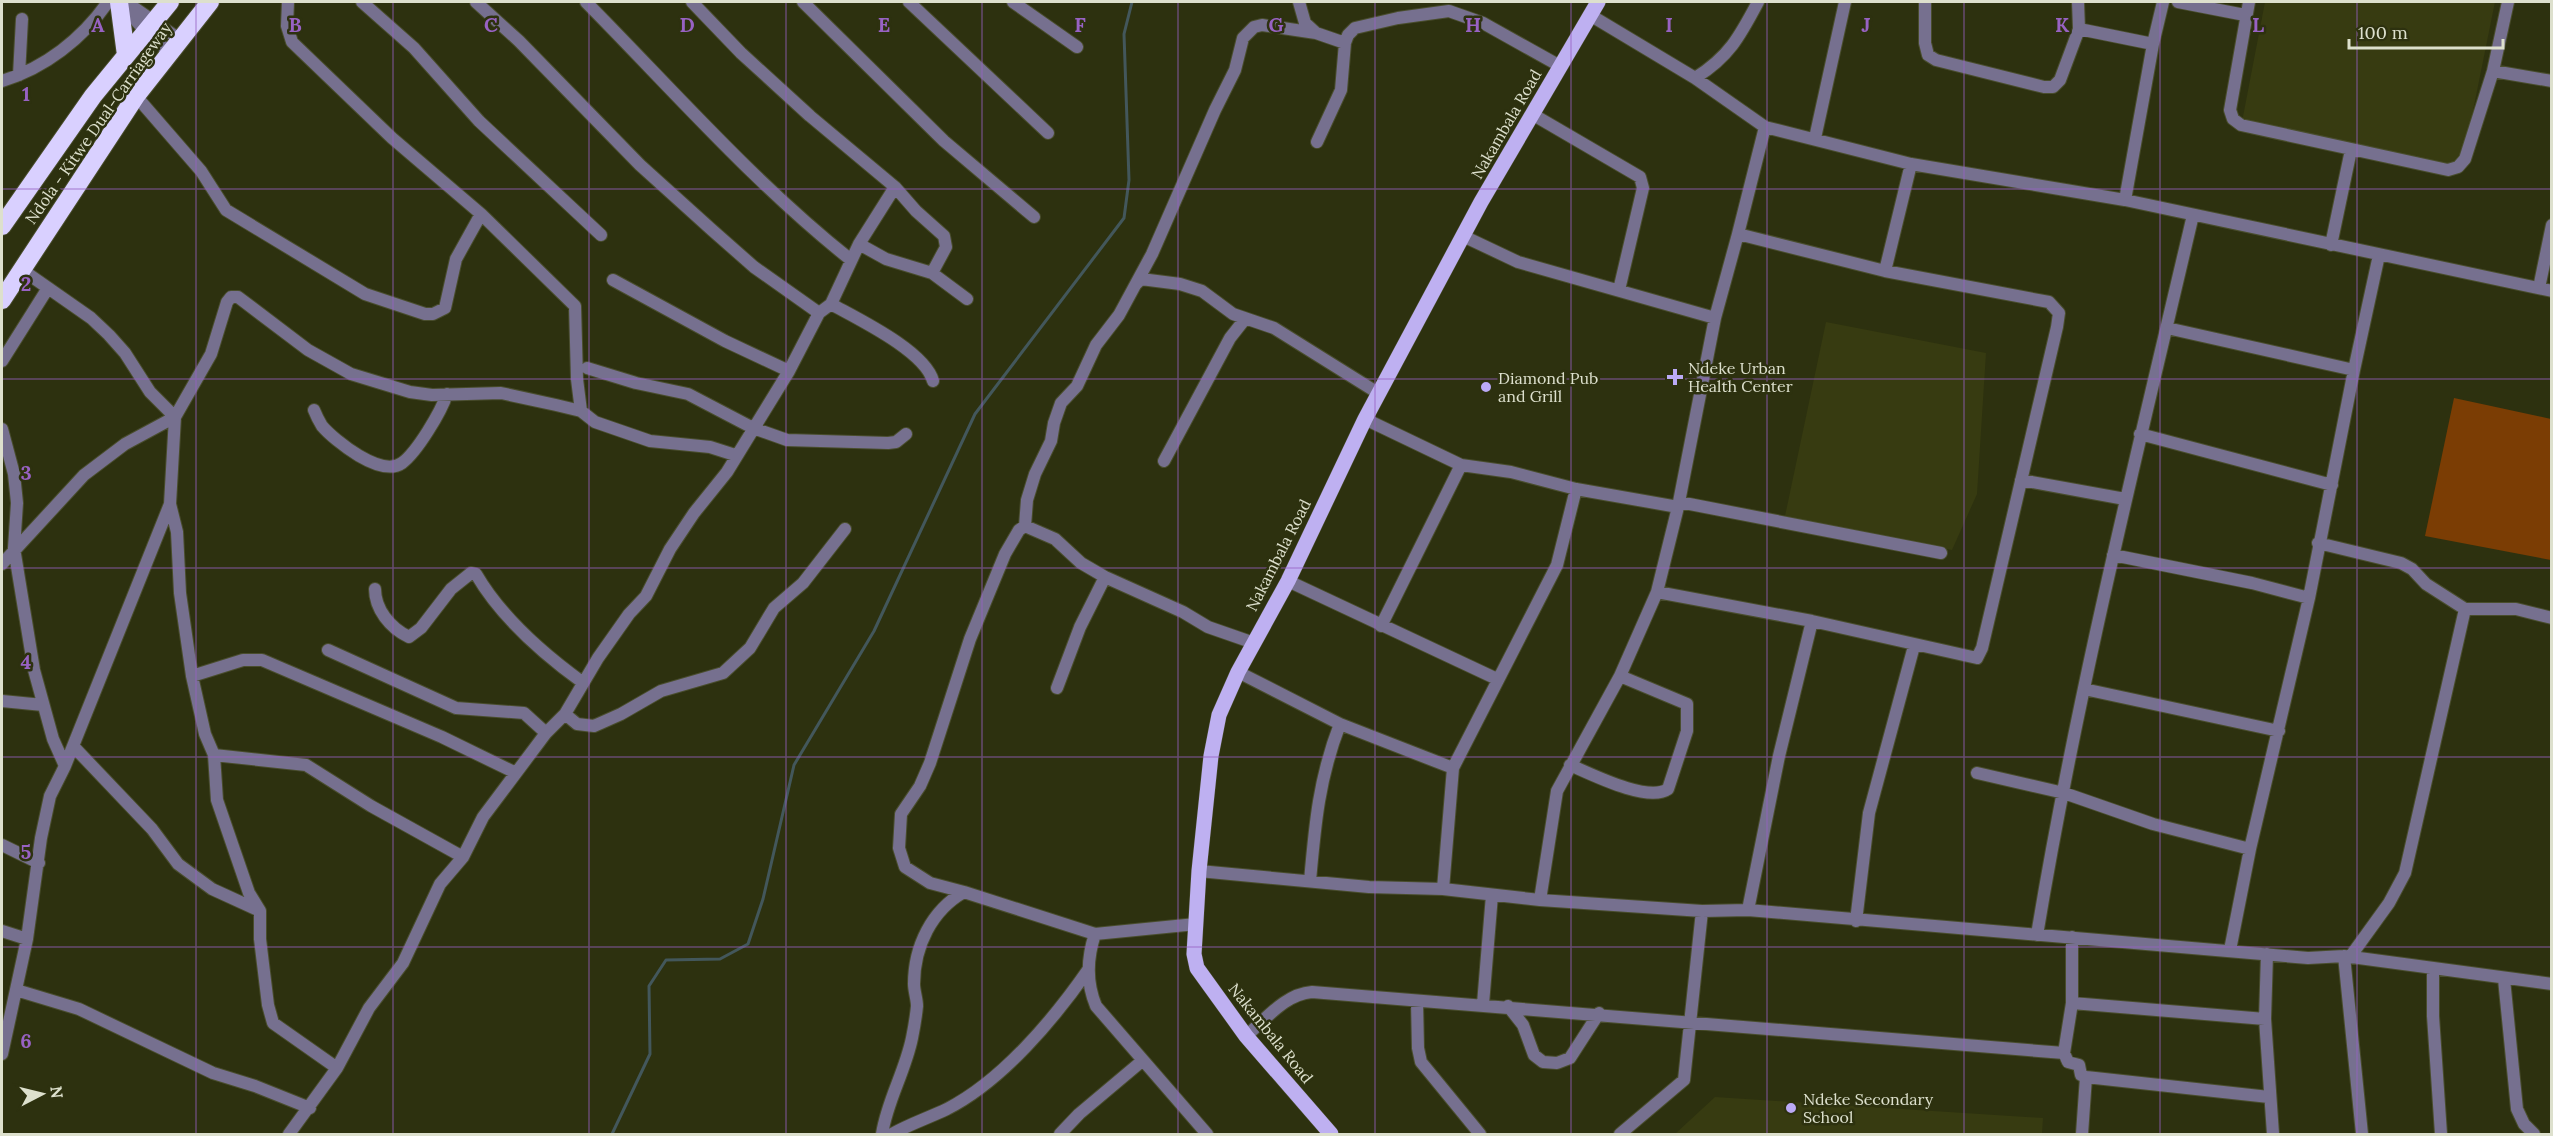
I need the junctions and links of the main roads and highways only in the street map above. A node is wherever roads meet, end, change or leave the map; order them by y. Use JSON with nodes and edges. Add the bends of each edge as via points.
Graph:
{"nodes":[{"id":1,"x":120,"y":2,"type":"edge"},
{"id":2,"x":170,"y":2,"type":"edge"},
{"id":3,"x":210,"y":2,"type":"edge"},
{"id":4,"x":1598,"y":2,"type":"edge"},
{"id":5,"x":126,"y":55,"type":"junction"},
{"id":6,"x":2,"y":226,"type":"edge"},
{"id":7,"x":2,"y":300,"type":"edge"},
{"id":8,"x":1331,"y":1134,"type":"edge"}],
"edges":[{"from":1,"to":5,"type":"highway"},
{"from":2,"to":5,"type":"highway","name":"Ndola - Kitwe Dual-Carriageway"},
{"from":3,"to":7,"type":"highway","name":"Ndola - Kitwe Dual-Carriageway","via":[[136,96]]},
{"from":4,"to":8,"type":"main road","name":"Nakambala Road","via":[[1378,393],[1219,715],[1199,871],[1194,954],[1197,968],[1246,1036]]},
{"from":5,"to":6,"type":"highway","name":"Ndola - Kitwe Dual-Carriageway"}]}
